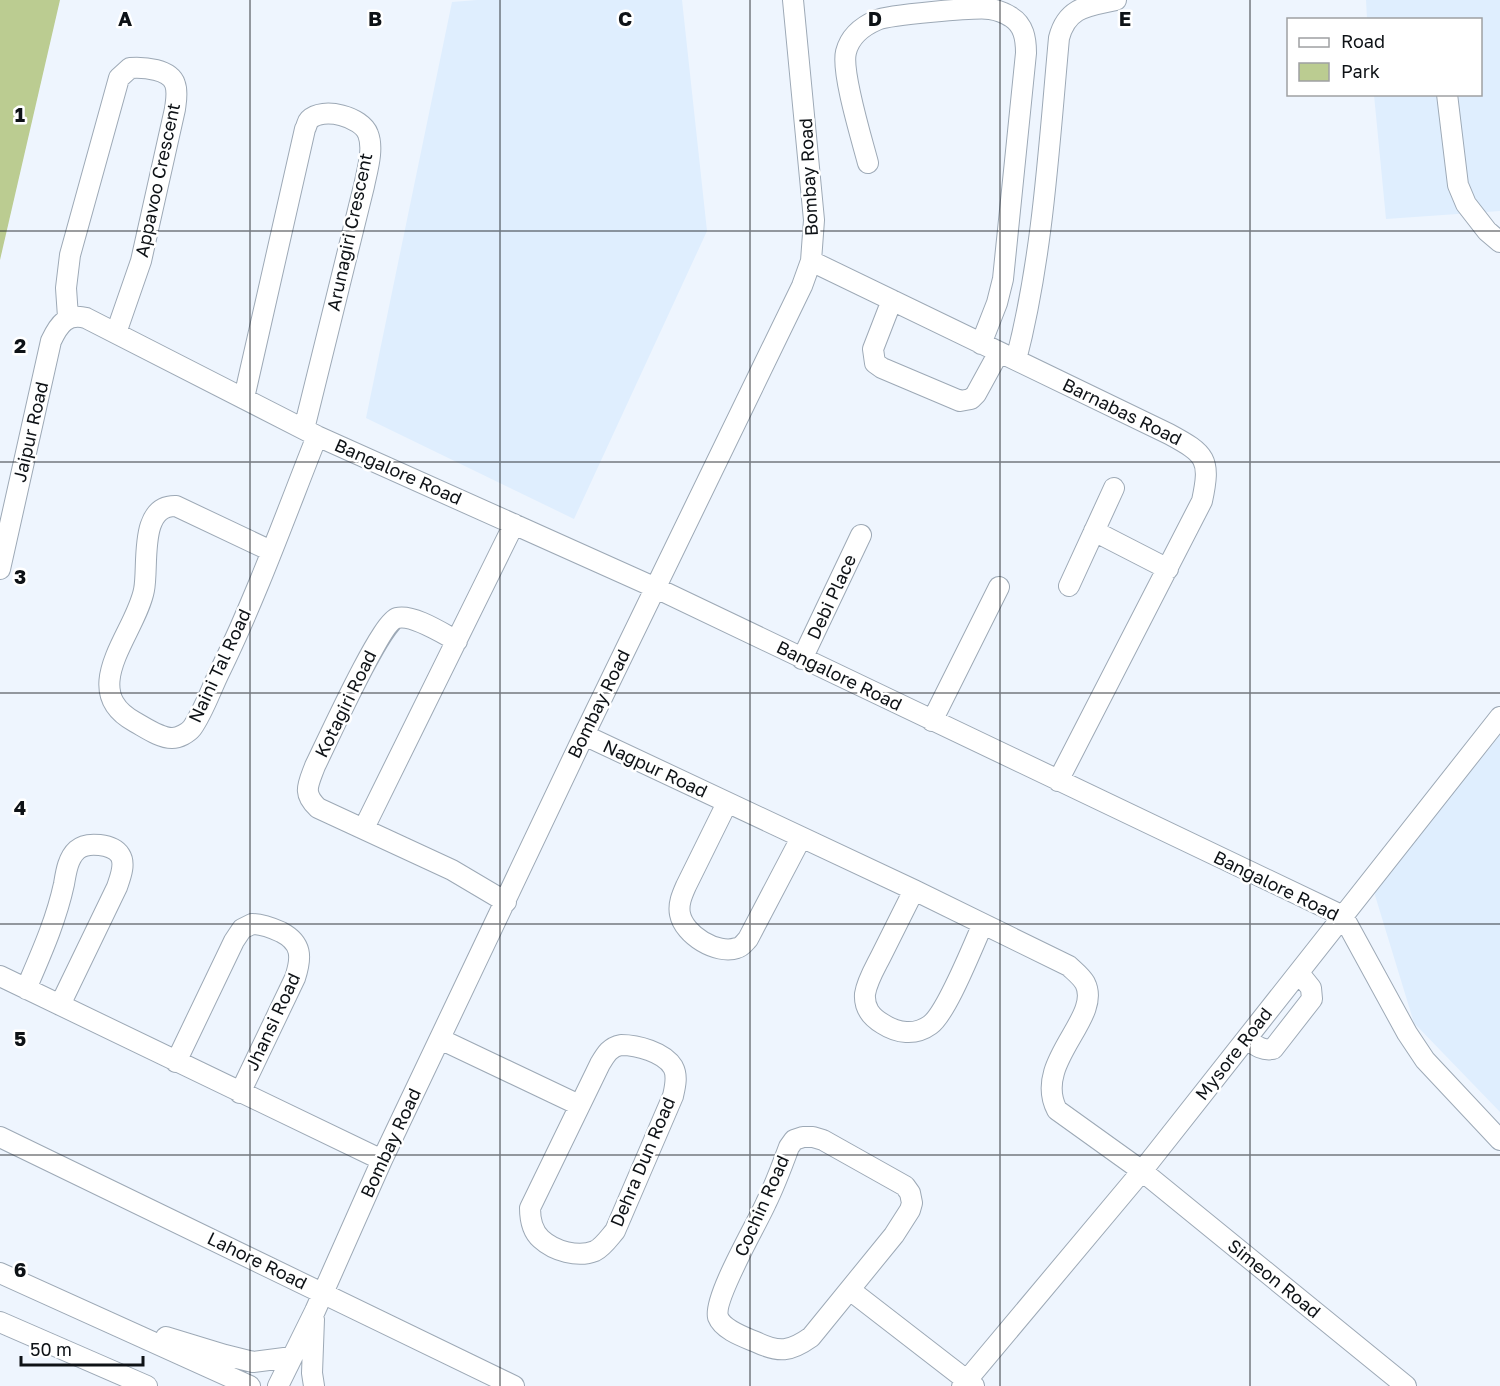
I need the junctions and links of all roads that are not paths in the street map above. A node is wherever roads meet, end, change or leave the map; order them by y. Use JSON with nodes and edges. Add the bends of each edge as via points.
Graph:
{"nodes":[{"id":1,"x":793,"y":0,"type":"edge"},
{"id":2,"x":1116,"y":0,"type":"edge"},
{"id":3,"x":1447,"y":96,"type":"edge"},
{"id":4,"x":868,"y":163,"type":"dead end"},
{"id":5,"x":1500,"y":242,"type":"edge"},
{"id":6,"x":811,"y":261,"type":"junction"},
{"id":7,"x":892,"y":300,"type":"junction"},
{"id":8,"x":77,"y":318,"type":"junction"},
{"id":9,"x":116,"y":333,"type":"junction"},
{"id":10,"x":999,"y":352,"type":"junction"},
{"id":11,"x":244,"y":398,"type":"junction"},
{"id":12,"x":311,"y":432,"type":"junction"},
{"id":13,"x":1114,"y":488,"type":"dead end"},
{"id":14,"x":514,"y":524,"type":"junction"},
{"id":15,"x":1094,"y":531,"type":"junction"},
{"id":16,"x":861,"y":535,"type":"dead end"},
{"id":17,"x":271,"y":551,"type":"junction"},
{"id":18,"x":0,"y":569,"type":"edge"},
{"id":19,"x":1168,"y":569,"type":"junction"},
{"id":20,"x":1069,"y":586,"type":"dead end"},
{"id":21,"x":999,"y":587,"type":"dead end"},
{"id":22,"x":656,"y":588,"type":"junction"},
{"id":23,"x":457,"y":640,"type":"junction"},
{"id":24,"x":802,"y":659,"type":"junction"},
{"id":25,"x":1500,"y":717,"type":"edge"},
{"id":26,"x":932,"y":721,"type":"junction"},
{"id":27,"x":584,"y":735,"type":"junction"},
{"id":28,"x":1058,"y":781,"type":"junction"},
{"id":29,"x":727,"y":803,"type":"junction"},
{"id":30,"x":364,"y":828,"type":"junction"},
{"id":31,"x":801,"y":838,"type":"junction"},
{"id":32,"x":914,"y":890,"type":"junction"},
{"id":33,"x":506,"y":902,"type":"junction"},
{"id":34,"x":1343,"y":916,"type":"junction"},
{"id":35,"x":983,"y":924,"type":"junction"},
{"id":36,"x":1299,"y":973,"type":"junction"},
{"id":37,"x":0,"y":976,"type":"edge"},
{"id":38,"x":26,"y":989,"type":"junction"},
{"id":39,"x":60,"y":1005,"type":"junction"},
{"id":40,"x":1246,"y":1039,"type":"junction"},
{"id":41,"x":440,"y":1040,"type":"junction"},
{"id":42,"x":176,"y":1062,"type":"junction"},
{"id":43,"x":240,"y":1093,"type":"junction"},
{"id":44,"x":579,"y":1105,"type":"junction"},
{"id":45,"x":0,"y":1137,"type":"edge"},
{"id":46,"x":1500,"y":1140,"type":"edge"},
{"id":47,"x":382,"y":1160,"type":"junction"},
{"id":48,"x":1142,"y":1171,"type":"junction"},
{"id":49,"x":0,"y":1273,"type":"edge"},
{"id":50,"x":850,"y":1290,"type":"junction"},
{"id":51,"x":323,"y":1293,"type":"junction"},
{"id":52,"x":315,"y":1311,"type":"junction"},
{"id":53,"x":3,"y":1326,"type":"edge"},
{"id":54,"x":131,"y":1332,"type":"junction"},
{"id":55,"x":291,"y":1357,"type":"junction"},
{"id":56,"x":967,"y":1384,"type":"edge"},
{"id":57,"x":147,"y":1386,"type":"edge"},
{"id":58,"x":250,"y":1386,"type":"edge"},
{"id":59,"x":278,"y":1386,"type":"edge"},
{"id":60,"x":314,"y":1386,"type":"edge"},
{"id":61,"x":514,"y":1386,"type":"edge"},
{"id":62,"x":1406,"y":1386,"type":"edge"}],
"edges":[{"from":1,"to":6,"type":"street","name":"Bombay Road","via":[[814,220]]},
{"from":2,"to":10,"type":"street","via":[[1092,5],[1069,16],[1059,38],[1029,302]]},
{"from":3,"to":5,"type":"street","via":[[1458,185],[1466,204]]},
{"from":4,"to":10,"type":"street","via":[[846,72],[846,52],[852,37],[879,19],[980,8],[1000,11],[1018,22],[1026,53],[1003,279],[997,303]]},
{"from":6,"to":7,"type":"street","name":"Barnabas Road"},
{"from":6,"to":22,"type":"street","name":"Bombay Road"},
{"from":7,"to":10,"type":"street","name":"Barnabas Road"},
{"from":7,"to":10,"type":"street","via":[[873,349],[875,363],[882,368],[960,401],[976,394]]},
{"from":8,"to":9,"type":"street","name":"Bangalore Road"},
{"from":8,"to":9,"type":"street","name":"Appavoo Crescent","via":[[66,288],[70,255],[119,78],[130,68],[150,69],[171,77],[175,83],[176,109],[141,261]]},
{"from":8,"to":18,"type":"street","name":"Jaipur Road","via":[[61,323],[51,341]]},
{"from":9,"to":11,"type":"street","name":"Bangalore Road"},
{"from":10,"to":19,"type":"street","name":"Barnabas Road","via":[[1169,434],[1194,447],[1202,457],[1207,479],[1202,501]]},
{"from":11,"to":12,"type":"street","name":"Bangalore Road"},
{"from":11,"to":12,"type":"street","name":"Arunagiri Crescent","via":[[305,129],[319,115],[342,115],[368,132],[369,155]]},
{"from":12,"to":14,"type":"street","name":"Bangalore Road"},
{"from":12,"to":17,"type":"street","name":"Naini Tal Road"},
{"from":13,"to":15,"type":"street"},
{"from":14,"to":22,"type":"street","name":"Bangalore Road"},
{"from":14,"to":23,"type":"street"},
{"from":15,"to":19,"type":"street"},
{"from":15,"to":20,"type":"street"},
{"from":16,"to":24,"type":"street","name":"Debi Place"},
{"from":17,"to":17,"type":"street","name":"Naini Tal Road","via":[[176,506],[154,516],[143,597],[112,669],[109,692],[118,710],[172,738],[191,729],[230,650]]},
{"from":19,"to":28,"type":"street","name":"Barnabas Road"},
{"from":21,"to":26,"type":"street"},
{"from":22,"to":24,"type":"street","name":"Bangalore Road"},
{"from":22,"to":27,"type":"street","name":"Bombay Road"},
{"from":23,"to":30,"type":"street"},
{"from":23,"to":30,"type":"street","name":"Kotagiri Road","via":[[407,617],[398,617],[372,650],[315,766],[307,794],[318,808]]},
{"from":24,"to":26,"type":"street","name":"Bangalore Road"},
{"from":25,"to":34,"type":"street","name":"Mysore Road"},
{"from":26,"to":28,"type":"street","name":"Bangalore Road"},
{"from":27,"to":29,"type":"street","name":"Nagpur Road"},
{"from":27,"to":33,"type":"street","name":"Bombay Road"},
{"from":28,"to":34,"type":"street","name":"Bangalore Road"},
{"from":29,"to":31,"type":"street","name":"Nagpur Road"},
{"from":29,"to":31,"type":"street","name":"Nagpur Road","via":[[686,886],[679,912],[688,930],[712,946],[736,948],[748,939]]},
{"from":30,"to":33,"type":"street","name":"Kotagiri Road","via":[[452,870]]},
{"from":31,"to":32,"type":"street","name":"Nagpur Road"},
{"from":32,"to":35,"type":"street","name":"Nagpur Road"},
{"from":32,"to":35,"type":"street","via":[[865,994],[868,1011],[884,1025],[910,1032],[931,1024],[944,1009]]},
{"from":33,"to":41,"type":"street","name":"Bombay Road"},
{"from":34,"to":36,"type":"street","name":"Mysore Road"},
{"from":34,"to":46,"type":"street","name":"Bangalore Road","via":[[1425,1060]]},
{"from":35,"to":48,"type":"street","name":"Nagpur Road","via":[[1054,957],[1085,983],[1088,1002],[1055,1068],[1052,1100],[1065,1118]]},
{"from":36,"to":40,"type":"street","name":"Mysore Road"},
{"from":36,"to":40,"type":"street","via":[[1311,988],[1312,999],[1273,1049],[1266,1050]]},
{"from":37,"to":38,"type":"street","name":"Jhansi Road"},
{"from":38,"to":39,"type":"street","name":"Jhansi Road"},
{"from":38,"to":39,"type":"street","via":[[54,921],[70,859],[81,847],[110,848],[120,856],[122,873]]},
{"from":39,"to":42,"type":"street","name":"Jhansi Road"},
{"from":40,"to":48,"type":"street","name":"Mysore Road"},
{"from":41,"to":44,"type":"street"},
{"from":41,"to":47,"type":"street","name":"Bombay Road"},
{"from":42,"to":43,"type":"street","name":"Jhansi Road"},
{"from":42,"to":43,"type":"street","name":"Jhansi Road","via":[[242,929],[252,924],[276,930],[296,945],[300,964]]},
{"from":43,"to":47,"type":"street","name":"Jhansi Road"},
{"from":44,"to":44,"type":"street","name":"Dehra Dun Road","via":[[614,1046],[638,1046],[672,1066],[673,1096],[615,1231],[596,1251],[585,1254],[567,1252],[540,1239],[530,1220],[533,1199]]},
{"from":45,"to":51,"type":"street","name":"Lahore Road"},
{"from":47,"to":51,"type":"street","name":"Bombay Road"},
{"from":48,"to":56,"type":"street","name":"Mysore Road"},
{"from":48,"to":62,"type":"street","name":"Simeon Road"},
{"from":49,"to":54,"type":"street"},
{"from":50,"to":50,"type":"street","name":"Cochin Road","via":[[811,1337],[789,1349],[766,1347],[740,1335],[718,1316],[723,1290],[794,1140],[823,1140],[905,1185],[910,1193],[910,1210]]},
{"from":50,"to":56,"type":"street"},
{"from":51,"to":52,"type":"street","name":"Bombay Road"},
{"from":51,"to":61,"type":"street","name":"Lahore Road"},
{"from":52,"to":55,"type":"street","name":"Bombay Road"},
{"from":52,"to":60,"type":"street"},
{"from":53,"to":57,"type":"street"},
{"from":54,"to":55,"type":"street","via":[[164,1336],[253,1362]]},
{"from":54,"to":58,"type":"street"},
{"from":55,"to":59,"type":"street","name":"Bombay Road"}]}
